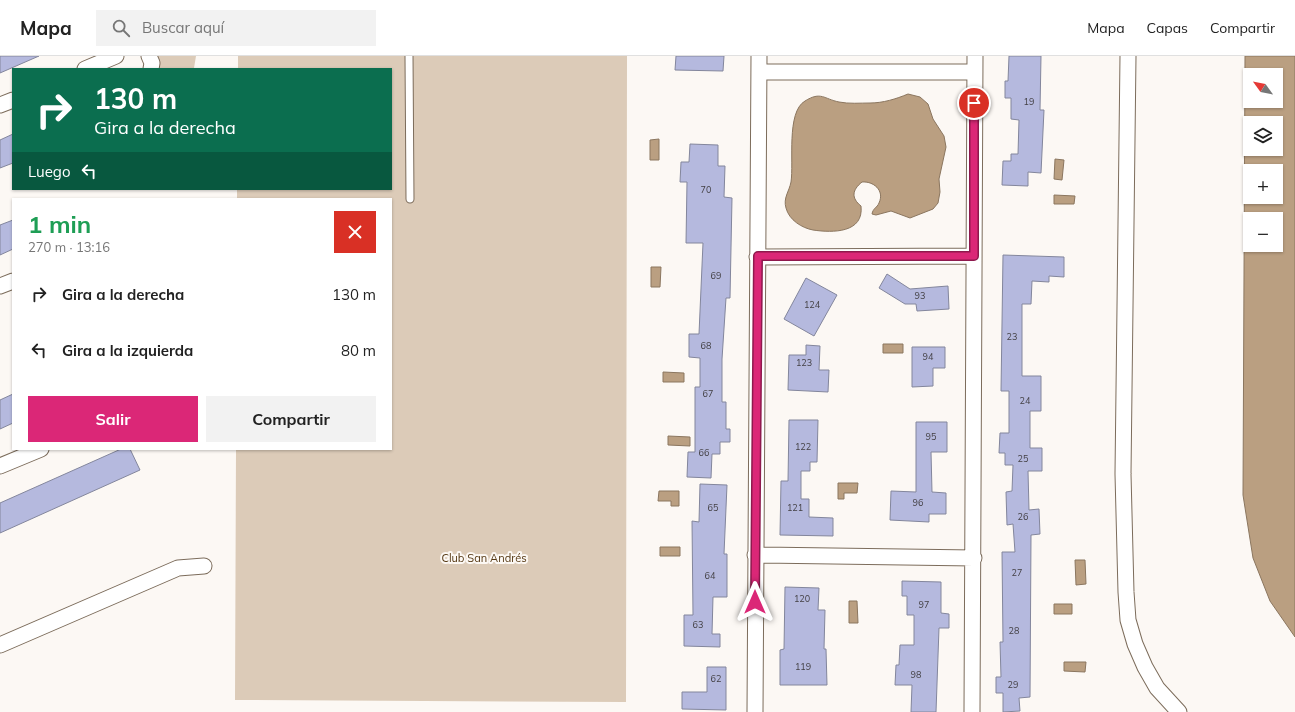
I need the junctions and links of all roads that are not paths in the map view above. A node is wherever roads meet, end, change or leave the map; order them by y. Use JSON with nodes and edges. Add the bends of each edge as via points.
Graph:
{"nodes":[{"id":1,"x":116,"y":56,"type":"edge"},
{"id":2,"x":122,"y":56,"type":"edge"},
{"id":3,"x":149,"y":56,"type":"edge"},
{"id":4,"x":410,"y":56,"type":"edge"},
{"id":5,"x":759,"y":56,"type":"edge"},
{"id":6,"x":975,"y":56,"type":"edge"},
{"id":7,"x":1128,"y":56,"type":"edge"},
{"id":8,"x":102,"y":62,"type":"junction"},
{"id":9,"x":87,"y":68,"type":"edge"},
{"id":10,"x":118,"y":68,"type":"edge"},
{"id":11,"x":119,"y":68,"type":"edge"},
{"id":12,"x":151,"y":68,"type":"edge"},
{"id":13,"x":759,"y":72,"type":"junction"},
{"id":14,"x":974,"y":72,"type":"junction"},
{"id":15,"x":12,"y":100,"type":"edge"},
{"id":16,"x":0,"y":105,"type":"edge"},
{"id":17,"x":410,"y":199,"type":"dead end"},
{"id":18,"x":758,"y":256,"type":"junction"},
{"id":19,"x":974,"y":256,"type":"junction"},
{"id":20,"x":12,"y":281,"type":"edge"},
{"id":21,"x":0,"y":286,"type":"edge"},
{"id":22,"x":39,"y":450,"type":"edge"},
{"id":23,"x":0,"y":466,"type":"edge"},
{"id":24,"x":755,"y":555,"type":"junction"},
{"id":25,"x":974,"y":558,"type":"junction"},
{"id":26,"x":204,"y":566,"type":"dead end"},
{"id":27,"x":0,"y":645,"type":"edge"},
{"id":28,"x":755,"y":712,"type":"edge"},
{"id":29,"x":972,"y":712,"type":"edge"},
{"id":30,"x":1179,"y":712,"type":"edge"}],
"edges":[{"from":1,"to":8,"type":"street"},
{"from":2,"to":11,"type":"street"},
{"from":3,"to":12,"type":"street"},
{"from":4,"to":17,"type":"lane"},
{"from":5,"to":13,"type":"street"},
{"from":6,"to":14,"type":"street"},
{"from":7,"to":30,"type":"street","via":[[1123,474],[1128,620],[1145,667],[1157,688]]},
{"from":8,"to":9,"type":"street"},
{"from":8,"to":10,"type":"street"},
{"from":13,"to":14,"type":"street"},
{"from":13,"to":18,"type":"street"},
{"from":14,"to":19,"type":"street"},
{"from":15,"to":16,"type":"street"},
{"from":18,"to":19,"type":"street"},
{"from":18,"to":24,"type":"street"},
{"from":19,"to":25,"type":"street"},
{"from":20,"to":21,"type":"street"},
{"from":22,"to":23,"type":"street"},
{"from":24,"to":25,"type":"street"},
{"from":24,"to":28,"type":"street"},
{"from":25,"to":29,"type":"street"},
{"from":26,"to":27,"type":"street","via":[[178,568]]}]}
